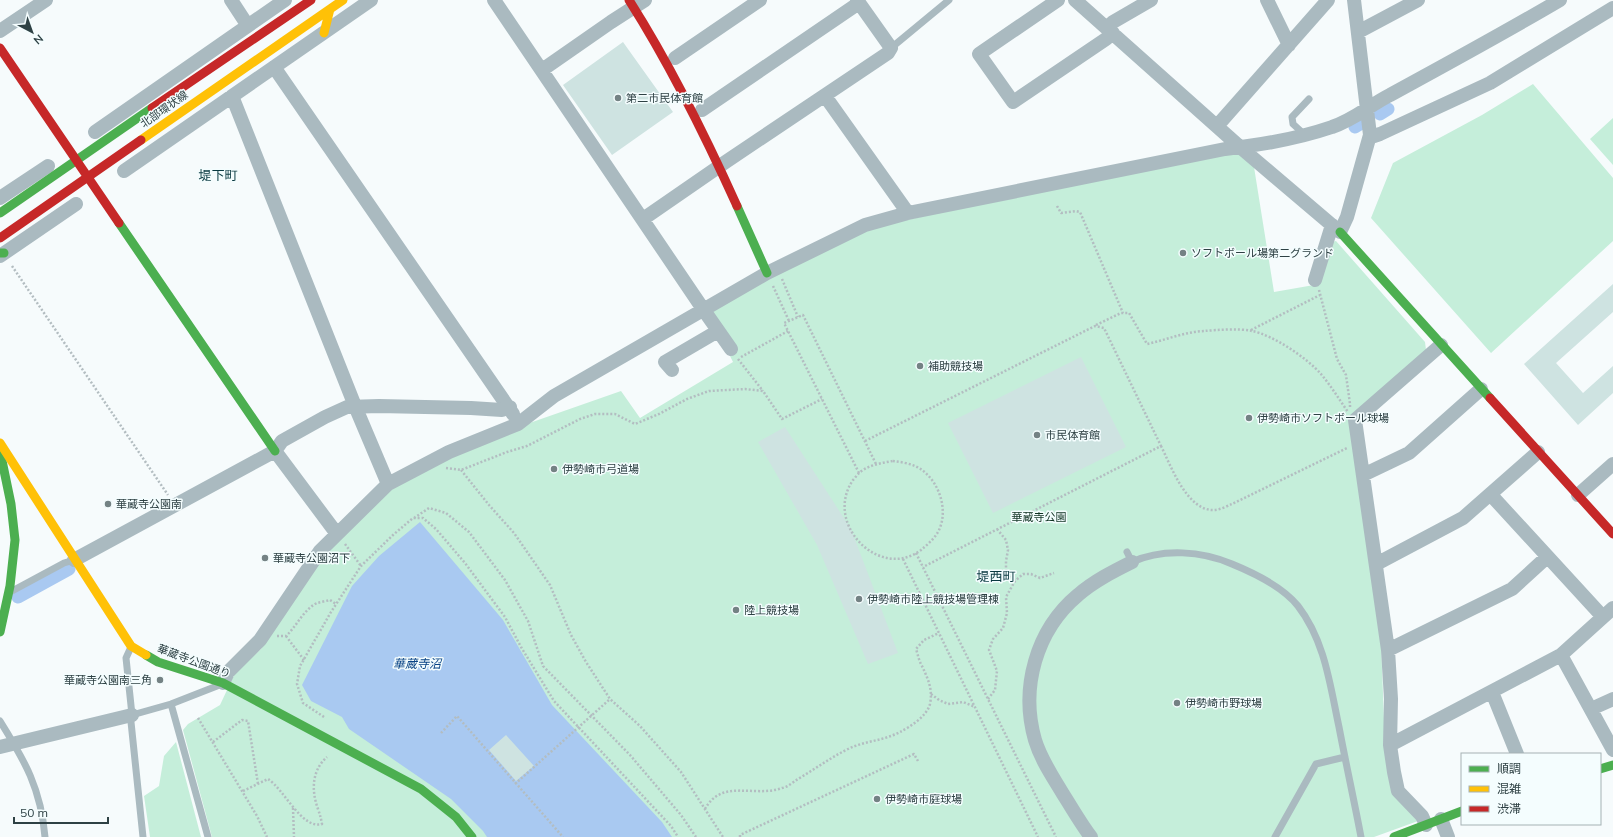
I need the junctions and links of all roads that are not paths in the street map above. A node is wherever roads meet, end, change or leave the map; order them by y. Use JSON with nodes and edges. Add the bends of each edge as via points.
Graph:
{"nodes":[{"id":1,"x":46,"y":0,"type":"edge"},
{"id":2,"x":231,"y":0,"type":"edge"},
{"id":3,"x":285,"y":0,"type":"edge"},
{"id":4,"x":311,"y":0,"type":"edge"},
{"id":5,"x":344,"y":0,"type":"edge"},
{"id":6,"x":371,"y":0,"type":"edge"},
{"id":7,"x":494,"y":0,"type":"edge"},
{"id":8,"x":760,"y":0,"type":"edge"},
{"id":9,"x":949,"y":0,"type":"edge"},
{"id":10,"x":1058,"y":0,"type":"edge"},
{"id":11,"x":1077,"y":0,"type":"edge"},
{"id":12,"x":1151,"y":0,"type":"edge"},
{"id":13,"x":1267,"y":0,"type":"edge"},
{"id":14,"x":1328,"y":0,"type":"edge"},
{"id":15,"x":1354,"y":0,"type":"edge"},
{"id":16,"x":1418,"y":0,"type":"edge"},
{"id":17,"x":1560,"y":0,"type":"edge"},
{"id":18,"x":858,"y":1,"type":"edge"},
{"id":19,"x":639,"y":3,"type":"edge"},
{"id":20,"x":1613,"y":8,"type":"edge"},
{"id":21,"x":330,"y":9,"type":"junction"},
{"id":22,"x":290,"y":14,"type":"junction"},
{"id":23,"x":261,"y":17,"type":"junction"},
{"id":24,"x":248,"y":26,"type":"junction"},
{"id":25,"x":1110,"y":30,"type":"junction"},
{"id":26,"x":0,"y":31,"type":"edge"},
{"id":27,"x":1358,"y":32,"type":"junction"},
{"id":28,"x":324,"y":33,"type":"junction"},
{"id":29,"x":1289,"y":45,"type":"junction"},
{"id":30,"x":0,"y":48,"type":"edge"},
{"id":31,"x":891,"y":48,"type":"junction"},
{"id":32,"x":675,"y":58,"type":"dead end"},
{"id":33,"x":5,"y":67,"type":"edge"},
{"id":34,"x":274,"y":67,"type":"junction"},
{"id":35,"x":542,"y":70,"type":"junction"},
{"id":36,"x":232,"y":96,"type":"junction"},
{"id":37,"x":825,"y":96,"type":"junction"},
{"id":38,"x":1309,"y":98,"type":"dead end"},
{"id":39,"x":699,"y":106,"type":"joint"},
{"id":40,"x":127,"y":109,"type":"junction"},
{"id":41,"x":1368,"y":109,"type":"junction"},
{"id":42,"x":1217,"y":126,"type":"junction"},
{"id":43,"x":185,"y":128,"type":"junction"},
{"id":44,"x":156,"y":129,"type":"junction"},
{"id":45,"x":120,"y":130,"type":"junction"},
{"id":46,"x":94,"y":132,"type":"dead end"},
{"id":47,"x":714,"y":134,"type":"dead end"},
{"id":48,"x":1305,"y":135,"type":"junction"},
{"id":49,"x":1370,"y":135,"type":"junction"},
{"id":50,"x":1240,"y":147,"type":"junction"},
{"id":51,"x":77,"y":159,"type":"junction"},
{"id":52,"x":725,"y":162,"type":"junction"},
{"id":53,"x":48,"y":166,"type":"dead end"},
{"id":54,"x":124,"y":171,"type":"dead end"},
{"id":55,"x":89,"y":177,"type":"junction"},
{"id":56,"x":5,"y":202,"type":"edge"},
{"id":57,"x":53,"y":202,"type":"junction"},
{"id":58,"x":76,"y":204,"type":"dead end"},
{"id":59,"x":0,"y":206,"type":"edge"},
{"id":60,"x":0,"y":213,"type":"edge"},
{"id":61,"x":908,"y":213,"type":"junction"},
{"id":62,"x":643,"y":220,"type":"junction"},
{"id":63,"x":42,"y":227,"type":"junction"},
{"id":64,"x":1336,"y":228,"type":"junction"},
{"id":65,"x":0,"y":238,"type":"edge"},
{"id":66,"x":1,"y":254,"type":"edge"},
{"id":67,"x":774,"y":272,"type":"junction"},
{"id":68,"x":1315,"y":280,"type":"road end"},
{"id":69,"x":702,"y":310,"type":"junction"},
{"id":70,"x":718,"y":331,"type":"junction"},
{"id":71,"x":1441,"y":345,"type":"junction"},
{"id":72,"x":734,"y":354,"type":"road end"},
{"id":73,"x":672,"y":370,"type":"dead end"},
{"id":74,"x":1481,"y":389,"type":"junction"},
{"id":75,"x":354,"y":406,"type":"junction"},
{"id":76,"x":510,"y":407,"type":"junction"},
{"id":77,"x":518,"y":424,"type":"junction"},
{"id":78,"x":0,"y":443,"type":"edge"},
{"id":79,"x":0,"y":449,"type":"edge"},
{"id":80,"x":275,"y":451,"type":"junction"},
{"id":81,"x":1538,"y":452,"type":"junction"},
{"id":82,"x":1613,"y":464,"type":"edge"},
{"id":83,"x":1363,"y":475,"type":"junction"},
{"id":84,"x":388,"y":484,"type":"junction"},
{"id":85,"x":1491,"y":495,"type":"junction"},
{"id":86,"x":1578,"y":495,"type":"junction"},
{"id":87,"x":1613,"y":534,"type":"edge"},
{"id":88,"x":339,"y":536,"type":"junction"},
{"id":89,"x":1130,"y":557,"type":"joint"},
{"id":90,"x":1547,"y":557,"type":"junction"},
{"id":91,"x":74,"y":560,"type":"junction"},
{"id":92,"x":1376,"y":562,"type":"junction"},
{"id":93,"x":9,"y":592,"type":"junction"},
{"id":94,"x":0,"y":597,"type":"edge"},
{"id":95,"x":1608,"y":613,"type":"edge"},
{"id":96,"x":0,"y":632,"type":"edge"},
{"id":97,"x":131,"y":646,"type":"junction"},
{"id":98,"x":1388,"y":650,"type":"junction"},
{"id":99,"x":1561,"y":655,"type":"junction"},
{"id":100,"x":223,"y":683,"type":"junction"},
{"id":101,"x":1492,"y":692,"type":"junction"},
{"id":102,"x":1613,"y":699,"type":"edge"},
{"id":103,"x":171,"y":704,"type":"junction"},
{"id":104,"x":1591,"y":709,"type":"junction"},
{"id":105,"x":132,"y":715,"type":"junction"},
{"id":106,"x":0,"y":721,"type":"edge"},
{"id":107,"x":7,"y":745,"type":"edge"},
{"id":108,"x":1390,"y":745,"type":"junction"},
{"id":109,"x":1613,"y":750,"type":"edge"},
{"id":110,"x":1517,"y":753,"type":"edge"},
{"id":111,"x":1345,"y":757,"type":"junction"},
{"id":112,"x":1613,"y":765,"type":"edge"},
{"id":113,"x":1601,"y":769,"type":"edge"},
{"id":114,"x":1461,"y":811,"type":"edge"},
{"id":115,"x":1441,"y":819,"type":"junction"},
{"id":116,"x":1426,"y":824,"type":"junction"},
{"id":117,"x":45,"y":837,"type":"edge"},
{"id":118,"x":144,"y":837,"type":"edge"},
{"id":119,"x":208,"y":837,"type":"edge"},
{"id":120,"x":472,"y":837,"type":"edge"},
{"id":121,"x":1092,"y":837,"type":"edge"},
{"id":122,"x":1275,"y":837,"type":"edge"},
{"id":123,"x":1361,"y":837,"type":"edge"},
{"id":124,"x":1394,"y":837,"type":"edge"},
{"id":125,"x":1448,"y":837,"type":"edge"}],
"edges":[{"from":1,"to":26,"type":"street"},
{"from":2,"to":24,"type":"street"},
{"from":3,"to":23,"type":"street"},
{"from":4,"to":22,"type":"street","name":"北部環状線"},
{"from":5,"to":21,"type":"street","name":"北部環状線"},
{"from":6,"to":28,"type":"street"},
{"from":7,"to":35,"type":"street"},
{"from":8,"to":32,"type":"street"},
{"from":9,"to":31,"type":"lane"},
{"from":10,"to":25,"type":"street","via":[[979,54],[1013,102],[1106,39]]},
{"from":11,"to":25,"type":"street"},
{"from":12,"to":25,"type":"street","via":[[1113,22]]},
{"from":13,"to":29,"type":"street"},
{"from":14,"to":29,"type":"street"},
{"from":15,"to":27,"type":"street"},
{"from":16,"to":27,"type":"street"},
{"from":17,"to":41,"type":"street"},
{"from":18,"to":31,"type":"street"},
{"from":18,"to":39,"type":"street"},
{"from":19,"to":35,"type":"street"},
{"from":19,"to":52,"type":"street","via":[[666,62]]},
{"from":20,"to":49,"type":"street","via":[[1490,83],[1380,134]]},
{"from":21,"to":28,"type":"street"},
{"from":21,"to":44,"type":"street","name":"北部環状線"},
{"from":22,"to":23,"type":"street"},
{"from":22,"to":45,"type":"street","name":"北部環状線"},
{"from":23,"to":24,"type":"street"},
{"from":24,"to":40,"type":"street"},
{"from":25,"to":42,"type":"street"},
{"from":27,"to":41,"type":"street"},
{"from":28,"to":34,"type":"street"},
{"from":29,"to":42,"type":"street"},
{"from":30,"to":33,"type":"street"},
{"from":31,"to":37,"type":"street","via":[[888,53]]},
{"from":33,"to":51,"type":"street"},
{"from":34,"to":36,"type":"street"},
{"from":34,"to":76,"type":"street"},
{"from":35,"to":62,"type":"street"},
{"from":36,"to":43,"type":"street"},
{"from":36,"to":75,"type":"street"},
{"from":37,"to":52,"type":"street"},
{"from":37,"to":61,"type":"street"},
{"from":38,"to":48,"type":"lane","via":[[1292,117],[1293,124]]},
{"from":39,"to":47,"type":"street"},
{"from":40,"to":45,"type":"street"},
{"from":40,"to":46,"type":"street"},
{"from":41,"to":48,"type":"street","via":[[1333,127]]},
{"from":41,"to":49,"type":"street"},
{"from":42,"to":50,"type":"street"},
{"from":43,"to":44,"type":"street"},
{"from":43,"to":54,"type":"street"},
{"from":44,"to":55,"type":"street","name":"北部環状線"},
{"from":45,"to":51,"type":"street","name":"北部環状線"},
{"from":48,"to":50,"type":"street"},
{"from":49,"to":64,"type":"street","via":[[1347,217]]},
{"from":50,"to":61,"type":"street"},
{"from":50,"to":64,"type":"street"},
{"from":51,"to":55,"type":"street"},
{"from":51,"to":56,"type":"street","name":"北部環状線"},
{"from":52,"to":62,"type":"street"},
{"from":52,"to":67,"type":"street"},
{"from":53,"to":56,"type":"street"},
{"from":55,"to":57,"type":"street","name":"北部環状線"},
{"from":55,"to":80,"type":"street"},
{"from":56,"to":59,"type":"street"},
{"from":56,"to":60,"type":"street","name":"北部環状線"},
{"from":57,"to":63,"type":"street"},
{"from":57,"to":65,"type":"street","name":"北部環状線"},
{"from":58,"to":63,"type":"street"},
{"from":61,"to":67,"type":"street","via":[[864,225]]},
{"from":62,"to":69,"type":"street"},
{"from":63,"to":66,"type":"street"},
{"from":64,"to":68,"type":"street"},
{"from":64,"to":71,"type":"street"},
{"from":67,"to":69,"type":"street"},
{"from":69,"to":70,"type":"street"},
{"from":69,"to":77,"type":"street","via":[[554,396]]},
{"from":70,"to":72,"type":"street"},
{"from":70,"to":73,"type":"street","via":[[666,362]]},
{"from":71,"to":74,"type":"street"},
{"from":71,"to":83,"type":"street","via":[[1355,420]]},
{"from":74,"to":81,"type":"street"},
{"from":74,"to":83,"type":"street","via":[[1409,454]]},
{"from":75,"to":76,"type":"street","via":[[502,410]]},
{"from":75,"to":80,"type":"street","via":[[325,417],[288,437]]},
{"from":75,"to":84,"type":"street"},
{"from":76,"to":77,"type":"street"},
{"from":77,"to":84,"type":"street","via":[[449,452]]},
{"from":78,"to":91,"type":"street","name":"華蔵寺公園通り"},
{"from":79,"to":93,"type":"street","via":[[15,540]]},
{"from":80,"to":88,"type":"street"},
{"from":80,"to":91,"type":"street"},
{"from":81,"to":85,"type":"street"},
{"from":81,"to":86,"type":"street"},
{"from":82,"to":86,"type":"street"},
{"from":83,"to":92,"type":"street"},
{"from":84,"to":88,"type":"street"},
{"from":85,"to":90,"type":"street"},
{"from":85,"to":92,"type":"street","via":[[1463,518]]},
{"from":86,"to":87,"type":"street"},
{"from":88,"to":100,"type":"street","via":[[314,557],[260,640],[228,672]]},
{"from":89,"to":111,"type":"lane","via":[[1186,553],[1216,557],[1276,586],[1297,605],[1313,630],[1325,659]]},
{"from":89,"to":121,"type":"street","via":[[1078,594],[1053,622],[1038,648],[1032,674],[1029,715],[1035,741],[1046,766]]},
{"from":90,"to":95,"type":"street"},
{"from":90,"to":98,"type":"street","via":[[1512,588]]},
{"from":91,"to":93,"type":"lane"},
{"from":91,"to":97,"type":"street","name":"華蔵寺公園通り"},
{"from":92,"to":98,"type":"street"},
{"from":93,"to":94,"type":"lane"},
{"from":93,"to":96,"type":"street"},
{"from":95,"to":99,"type":"street"},
{"from":97,"to":100,"type":"street","name":"華蔵寺公園通り","via":[[158,662]]},
{"from":97,"to":105,"type":"lane","via":[[126,658]]},
{"from":98,"to":108,"type":"street"},
{"from":99,"to":101,"type":"street"},
{"from":99,"to":104,"type":"street"},
{"from":100,"to":103,"type":"lane"},
{"from":100,"to":120,"type":"street","name":"華蔵寺公園通り","via":[[421,789],[456,817]]},
{"from":101,"to":108,"type":"street"},
{"from":101,"to":110,"type":"street"},
{"from":102,"to":104,"type":"street"},
{"from":103,"to":105,"type":"lane"},
{"from":103,"to":119,"type":"lane"},
{"from":104,"to":109,"type":"street"},
{"from":105,"to":107,"type":"street"},
{"from":105,"to":118,"type":"lane","via":[[136,782]]},
{"from":106,"to":107,"type":"lane"},
{"from":107,"to":117,"type":"lane","via":[[31,774],[41,807]]},
{"from":108,"to":116,"type":"street","via":[[1398,791],[1422,816]]},
{"from":111,"to":122,"type":"lane","via":[[1316,764]]},
{"from":111,"to":123,"type":"lane"},
{"from":112,"to":113,"type":"street"},
{"from":114,"to":115,"type":"street"},
{"from":115,"to":116,"type":"street"},
{"from":115,"to":125,"type":"street"},
{"from":116,"to":124,"type":"street"}]}
